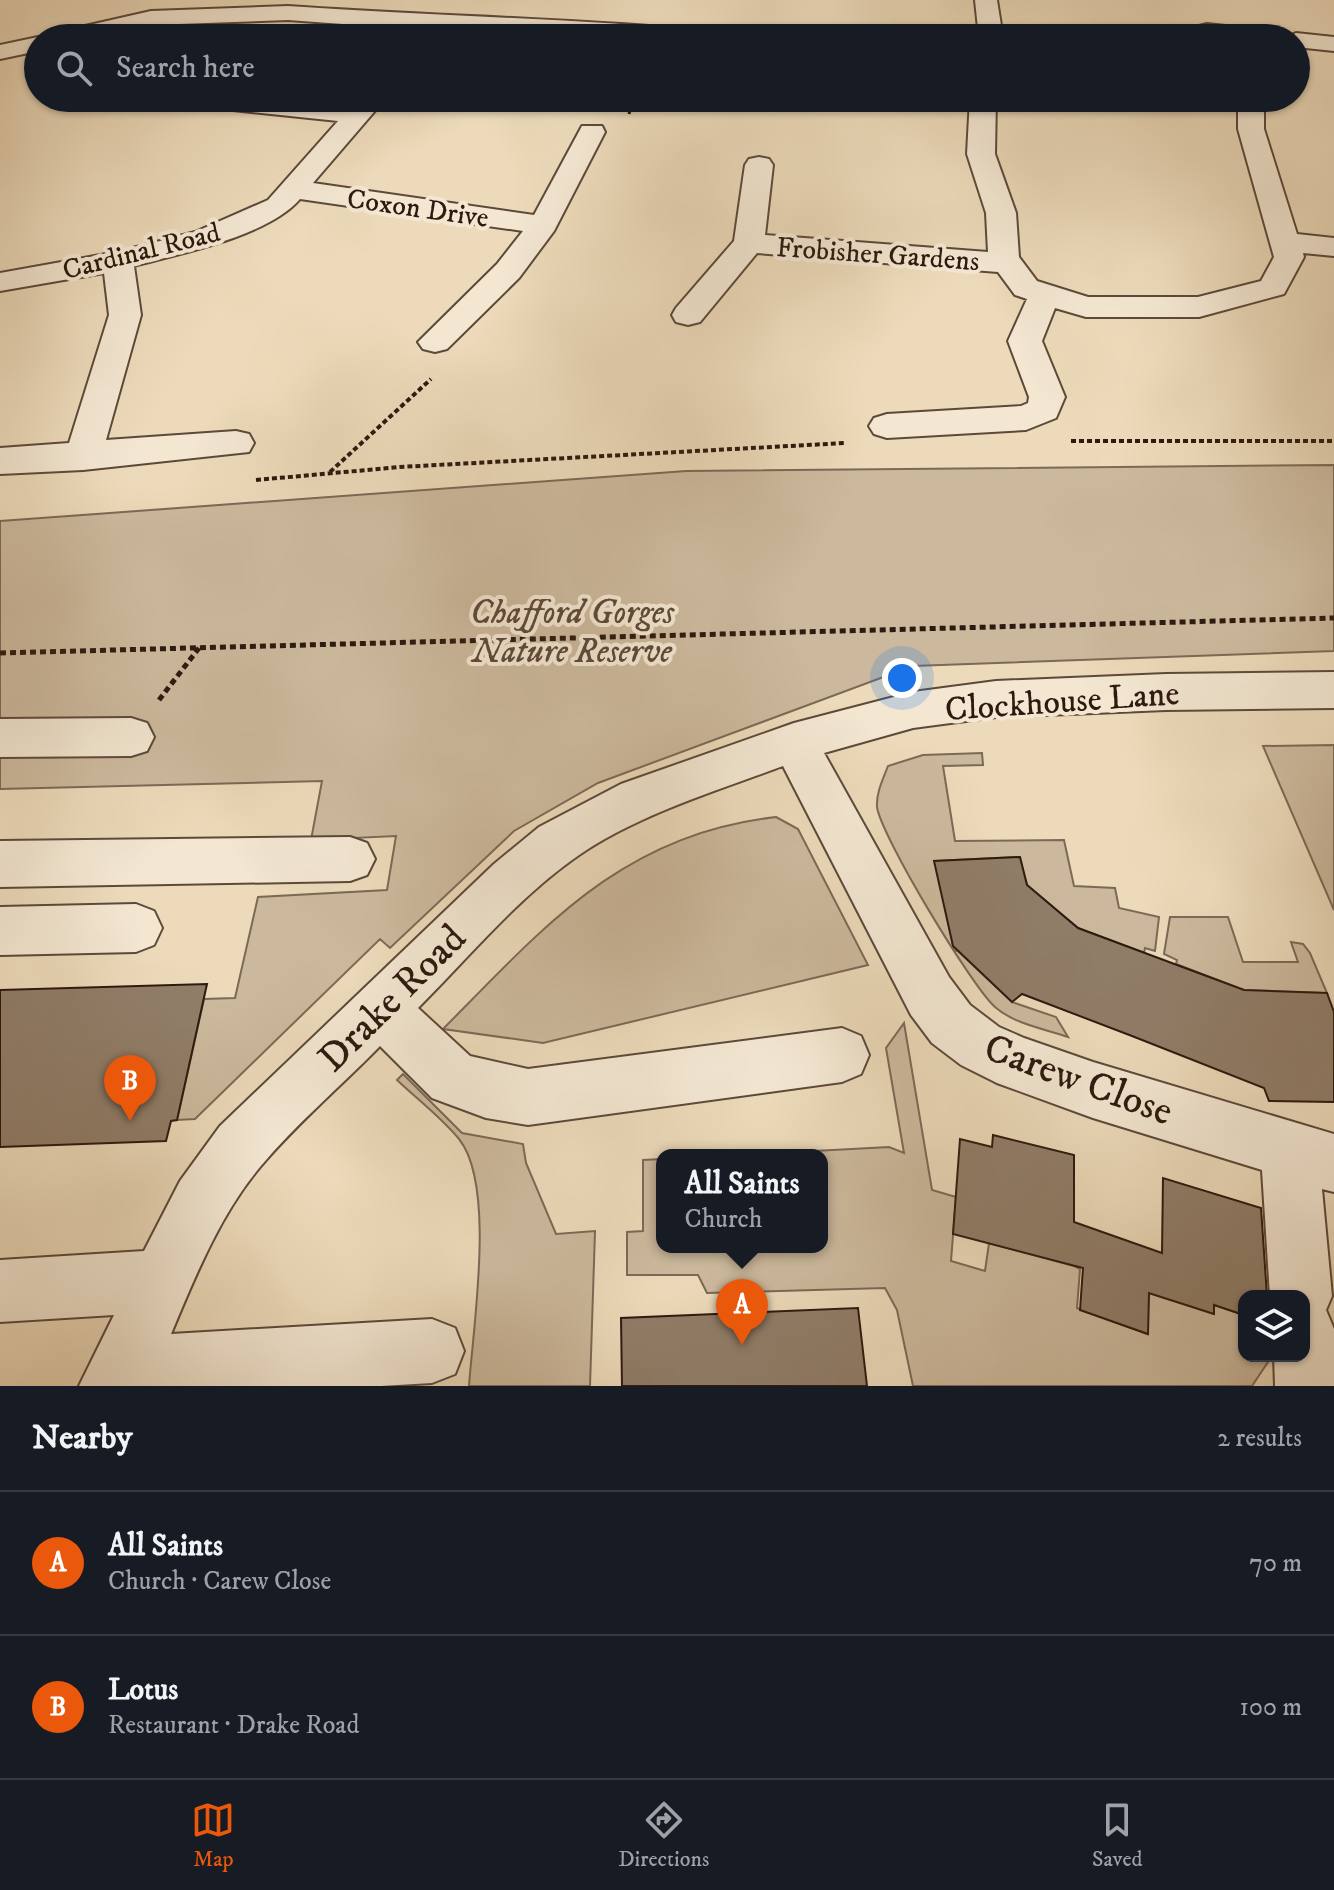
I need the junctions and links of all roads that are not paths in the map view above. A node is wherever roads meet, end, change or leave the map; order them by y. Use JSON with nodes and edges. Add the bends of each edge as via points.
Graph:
{"nodes":[{"id":1,"x":559,"y":0,"type":"edge"},
{"id":2,"x":986,"y":0,"type":"edge"},
{"id":3,"x":1197,"y":3,"type":"dead end"},
{"id":4,"x":145,"y":9,"type":"edge"},
{"id":5,"x":103,"y":24,"type":"edge"},
{"id":6,"x":375,"y":24,"type":"edge"},
{"id":7,"x":547,"y":24,"type":"edge"},
{"id":8,"x":989,"y":24,"type":"edge"},
{"id":9,"x":1204,"y":24,"type":"edge"},
{"id":10,"x":1310,"y":41,"type":"edge"},
{"id":11,"x":1334,"y":44,"type":"edge"},
{"id":12,"x":24,"y":47,"type":"edge"},
{"id":13,"x":0,"y":52,"type":"edge"},
{"id":14,"x":360,"y":112,"type":"edge"},
{"id":15,"x":982,"y":112,"type":"edge"},
{"id":16,"x":1251,"y":112,"type":"edge"},
{"id":17,"x":592,"y":132,"type":"dead end"},
{"id":18,"x":759,"y":165,"type":"dead end"},
{"id":19,"x":294,"y":189,"type":"junction"},
{"id":20,"x":543,"y":225,"type":"junction"},
{"id":21,"x":1284,"y":242,"type":"junction"},
{"id":22,"x":749,"y":243,"type":"junction"},
{"id":23,"x":1334,"y":247,"type":"edge"},
{"id":24,"x":118,"y":261,"type":"junction"},
{"id":25,"x":1007,"y":263,"type":"junction"},
{"id":26,"x":0,"y":282,"type":"edge"},
{"id":27,"x":1045,"y":294,"type":"junction"},
{"id":28,"x":688,"y":315,"type":"dead end"},
{"id":29,"x":435,"y":342,"type":"dead end"},
{"id":30,"x":887,"y":426,"type":"dead end"},
{"id":31,"x":236,"y":443,"type":"dead end"},
{"id":32,"x":83,"y":457,"type":"junction"},
{"id":33,"x":0,"y":461,"type":"edge"},
{"id":34,"x":1334,"y":690,"type":"edge"},
{"id":35,"x":131,"y":737,"type":"road end"},
{"id":36,"x":0,"y":738,"type":"edge"},
{"id":37,"x":794,"y":742,"type":"junction"},
{"id":38,"x":350,"y":859,"type":"dead end"},
{"id":39,"x":0,"y":864,"type":"edge"},
{"id":40,"x":136,"y":928,"type":"dead end"},
{"id":41,"x":0,"y":931,"type":"edge"},
{"id":42,"x":380,"y":1008,"type":"junction"},
{"id":43,"x":842,"y":1055,"type":"dead end"},
{"id":44,"x":1312,"y":1157,"type":"edge"},
{"id":45,"x":161,"y":1281,"type":"junction"},
{"id":46,"x":1301,"y":1290,"type":"edge"},
{"id":47,"x":0,"y":1291,"type":"edge"},
{"id":48,"x":432,"y":1351,"type":"dead end"},
{"id":49,"x":1306,"y":1362,"type":"edge"},
{"id":50,"x":117,"y":1378,"type":"edge"},
{"id":51,"x":1308,"y":1386,"type":"edge"}],
"edges":[{"from":1,"to":7,"type":"street"},
{"from":2,"to":8,"type":"street"},
{"from":3,"to":9,"type":"street"},
{"from":4,"to":5,"type":"street"},
{"from":4,"to":6,"type":"street","via":[[288,13]]},
{"from":10,"to":11,"type":"street"},
{"from":12,"to":13,"type":"street"},
{"from":14,"to":19,"type":"street","name":"Cardinal Road"},
{"from":15,"to":25,"type":"street","name":"Frobisher Gardens","via":[[981,154],[1001,213]]},
{"from":16,"to":21,"type":"street","name":"Frobisher Gardens","via":[[1251,129]]},
{"from":17,"to":20,"type":"street","name":"Coxon Drive"},
{"from":18,"to":22,"type":"street","name":"Frobisher Gardens"},
{"from":19,"to":20,"type":"street","name":"Coxon Drive"},
{"from":19,"to":24,"type":"street","name":"Cardinal Road","via":[[278,206],[206,238]]},
{"from":20,"to":29,"type":"street","name":"Coxon Drive","via":[[508,271]]},
{"from":21,"to":23,"type":"street"},
{"from":21,"to":27,"type":"street","name":"Frobisher Gardens","via":[[1289,257],[1273,287],[1199,307],[1086,307]]},
{"from":22,"to":25,"type":"street","name":"Frobisher Gardens"},
{"from":22,"to":28,"type":"street","name":"Frobisher Gardens"},
{"from":24,"to":26,"type":"street","name":"Cardinal Road"},
{"from":24,"to":32,"type":"street","via":[[125,315]]},
{"from":25,"to":27,"type":"street","name":"Frobisher Gardens","via":[[1026,288]]},
{"from":27,"to":30,"type":"street","via":[[1025,341],[1047,397],[1043,410],[1026,418]]},
{"from":31,"to":32,"type":"street"},
{"from":32,"to":33,"type":"street"},
{"from":34,"to":37,"type":"street","name":"Clockhouse Lane","via":[[996,699],[913,710]]},
{"from":35,"to":36,"type":"street"},
{"from":37,"to":42,"type":"street","name":"Drake Road","via":[[638,799],[556,843]]},
{"from":37,"to":44,"type":"street","name":"Carew Close","via":[[930,996],[951,1024],[980,1046],[1017,1063]]},
{"from":38,"to":39,"type":"street"},
{"from":40,"to":41,"type":"street"},
{"from":42,"to":43,"type":"street","via":[[452,1078],[528,1097]]},
{"from":42,"to":45,"type":"street","name":"Drake Road","via":[[217,1174]]},
{"from":44,"to":46,"type":"street","name":"Carew Close"},
{"from":45,"to":47,"type":"street"},
{"from":45,"to":50,"type":"street","name":"Drake Road"},
{"from":48,"to":50,"type":"street"},
{"from":49,"to":51,"type":"street"}]}
